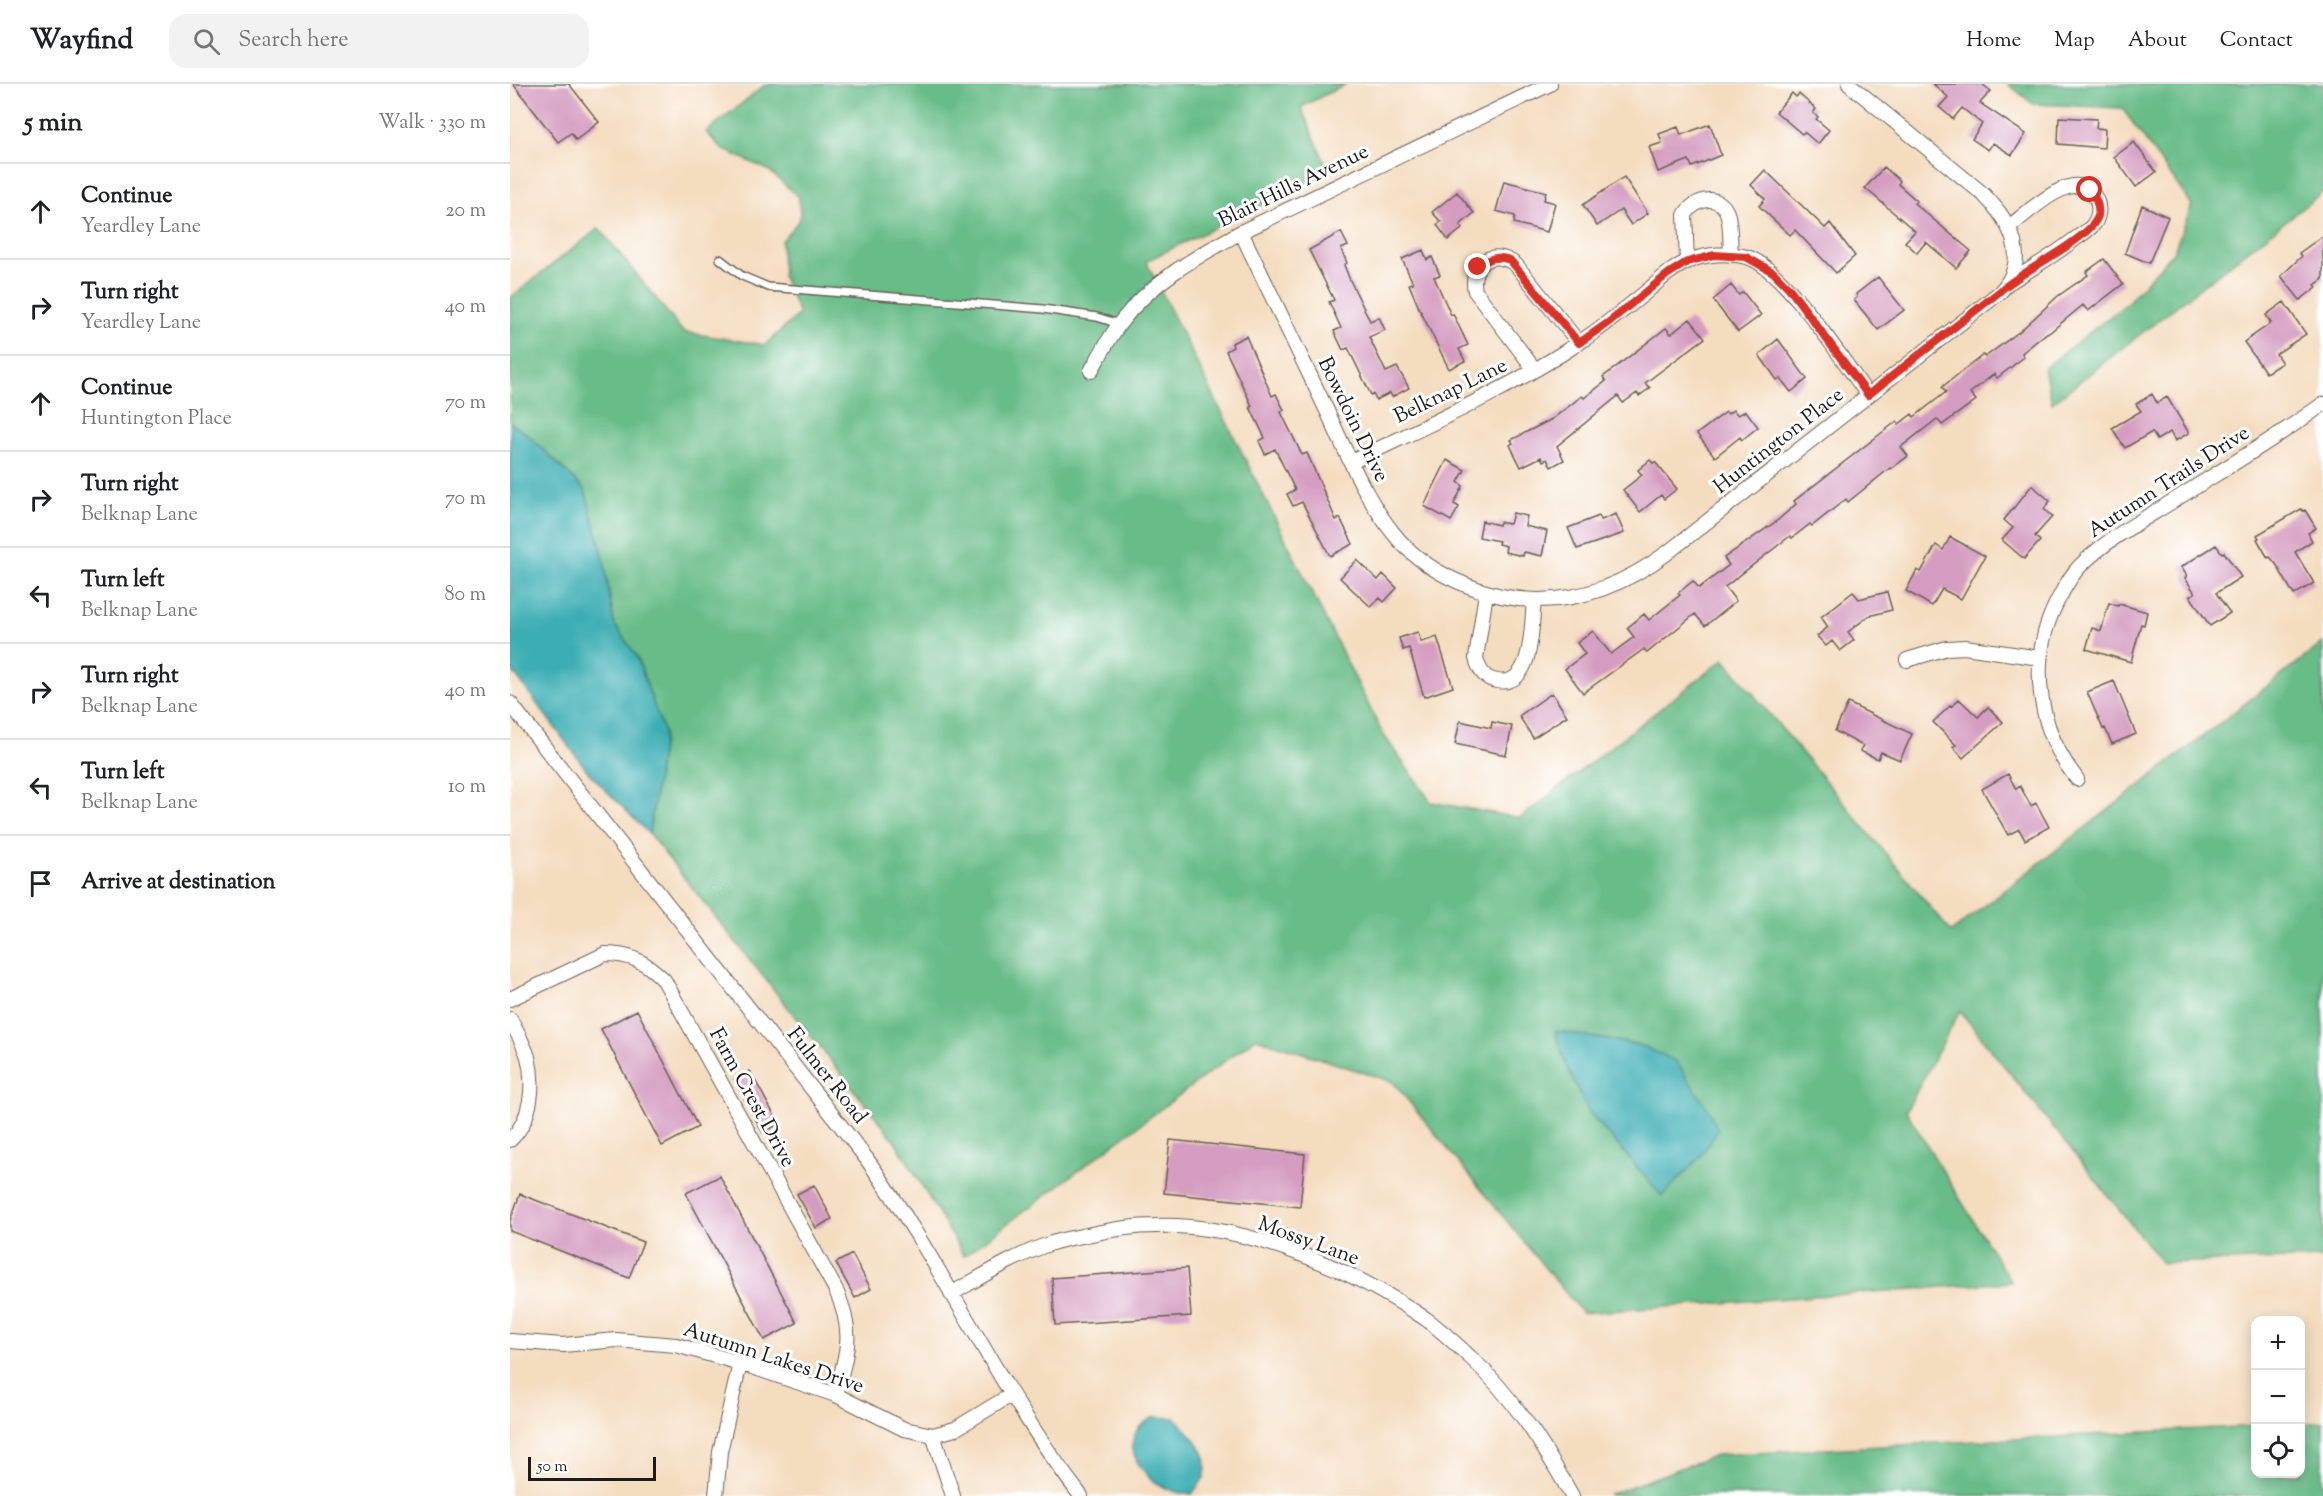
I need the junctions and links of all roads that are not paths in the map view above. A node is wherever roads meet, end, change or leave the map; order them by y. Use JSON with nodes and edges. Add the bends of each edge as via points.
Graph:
{"nodes":[{"id":1,"x":1550,"y":84,"type":"edge"},
{"id":2,"x":1849,"y":84,"type":"edge"},
{"id":3,"x":2009,"y":227,"type":"junction"},
{"id":4,"x":1241,"y":232,"type":"junction"},
{"id":5,"x":1731,"y":255,"type":"junction"},
{"id":6,"x":720,"y":259,"type":"dead end"},
{"id":7,"x":1687,"y":262,"type":"junction"},
{"id":8,"x":2010,"y":282,"type":"junction"},
{"id":9,"x":1119,"y":324,"type":"junction"},
{"id":10,"x":1579,"y":343,"type":"junction"},
{"id":11,"x":1535,"y":370,"type":"junction"},
{"id":12,"x":1091,"y":371,"type":"dead end"},
{"id":13,"x":1868,"y":395,"type":"junction"},
{"id":14,"x":2323,"y":404,"type":"edge"},
{"id":15,"x":1351,"y":462,"type":"junction"},
{"id":16,"x":1472,"y":588,"type":"joint"},
{"id":17,"x":1486,"y":593,"type":"junction"},
{"id":18,"x":1534,"y":601,"type":"junction"},
{"id":19,"x":2040,"y":658,"type":"junction"},
{"id":20,"x":1907,"y":660,"type":"dead end"},
{"id":21,"x":510,"y":703,"type":"edge"},
{"id":22,"x":2077,"y":779,"type":"dead end"},
{"id":23,"x":510,"y":999,"type":"edge"},
{"id":24,"x":510,"y":1018,"type":"edge"},
{"id":25,"x":510,"y":1140,"type":"edge"},
{"id":26,"x":951,"y":1294,"type":"junction"},
{"id":27,"x":510,"y":1341,"type":"edge"},
{"id":28,"x":740,"y":1363,"type":"junction"},
{"id":29,"x":836,"y":1395,"type":"junction"},
{"id":30,"x":1011,"y":1395,"type":"junction"},
{"id":31,"x":933,"y":1435,"type":"junction"},
{"id":32,"x":716,"y":1496,"type":"edge"},
{"id":33,"x":953,"y":1496,"type":"edge"},
{"id":34,"x":1081,"y":1496,"type":"edge"},
{"id":35,"x":1572,"y":1496,"type":"edge"}],
"edges":[{"from":1,"to":4,"type":"street","name":"Blair Hills Avenue"},
{"from":2,"to":3,"type":"street","via":[[1983,194]]},
{"from":3,"to":8,"type":"street","via":[[2016,262]]},
{"from":3,"to":8,"type":"street","name":"Huntington Place","via":[[2072,185],[2090,190],[2099,207],[2093,225]]},
{"from":4,"to":9,"type":"street","name":"Blair Hills Avenue","via":[[1157,283]]},
{"from":4,"to":15,"type":"street","name":"Bowdoin Drive"},
{"from":5,"to":7,"type":"street","name":"Belknap Lane"},
{"from":5,"to":7,"type":"street","via":[[1727,213],[1722,205],[1705,200],[1695,202],[1684,215]]},
{"from":5,"to":13,"type":"street","name":"Belknap Lane","via":[[1760,263],[1781,280]]},
{"from":6,"to":9,"type":"lane","via":[[742,276],[768,287],[1042,309]]},
{"from":7,"to":10,"type":"street","name":"Belknap Lane"},
{"from":8,"to":13,"type":"street","name":"Huntington Place"},
{"from":9,"to":12,"type":"street","name":"Blair Hills Avenue"},
{"from":10,"to":11,"type":"street","name":"Belknap Lane"},
{"from":10,"to":11,"type":"street","name":"Belknap Lane","via":[[1516,265],[1503,258],[1484,261],[1475,272],[1475,291]]},
{"from":11,"to":15,"type":"street","name":"Belknap Lane"},
{"from":13,"to":18,"type":"street","name":"Huntington Place","via":[[1642,571],[1593,593]]},
{"from":14,"to":19,"type":"street","name":"Autumn Trails Drive","via":[[2103,545],[2064,587],[2050,613]]},
{"from":15,"to":16,"type":"street","name":"Bowdoin Drive","via":[[1377,510],[1400,541],[1433,569]]},
{"from":16,"to":17,"type":"street","name":"Huntington Place"},
{"from":17,"to":18,"type":"street","name":"Huntington Place"},
{"from":17,"to":18,"type":"street","via":[[1476,658],[1484,676],[1493,681],[1512,680],[1524,670]]},
{"from":19,"to":20,"type":"street","via":[[1965,647]]},
{"from":19,"to":22,"type":"street","name":"Autumn Trails Drive","via":[[2039,684],[2052,739],[2064,764]]},
{"from":21,"to":26,"type":"street","name":"Fulmer Road","via":[[866,1158],[896,1199]]},
{"from":23,"to":29,"type":"street","name":"Farm Crest Drive","via":[[605,954],[637,959],[664,980],[836,1290],[849,1332]]},
{"from":24,"to":25,"type":"street","via":[[528,1057],[531,1089],[526,1118]]},
{"from":26,"to":30,"type":"street","name":"Fulmer Road"},
{"from":26,"to":35,"type":"street","name":"Mossy Lane","via":[[1010,1260],[1053,1242],[1102,1232],[1155,1226],[1205,1230],[1268,1243],[1326,1264],[1380,1290],[1428,1320],[1509,1399],[1543,1445]]},
{"from":27,"to":28,"type":"street","name":"Autumn Lakes Drive","via":[[539,1345],[644,1341],[676,1345]]},
{"from":28,"to":29,"type":"street","name":"Autumn Lakes Drive"},
{"from":28,"to":32,"type":"street","via":[[720,1452]]},
{"from":29,"to":31,"type":"street","name":"Autumn Lakes Drive","via":[[904,1429]]},
{"from":30,"to":31,"type":"street","via":[[955,1429]]},
{"from":30,"to":34,"type":"street","name":"Fulmer Road"},
{"from":31,"to":33,"type":"street"}]}
